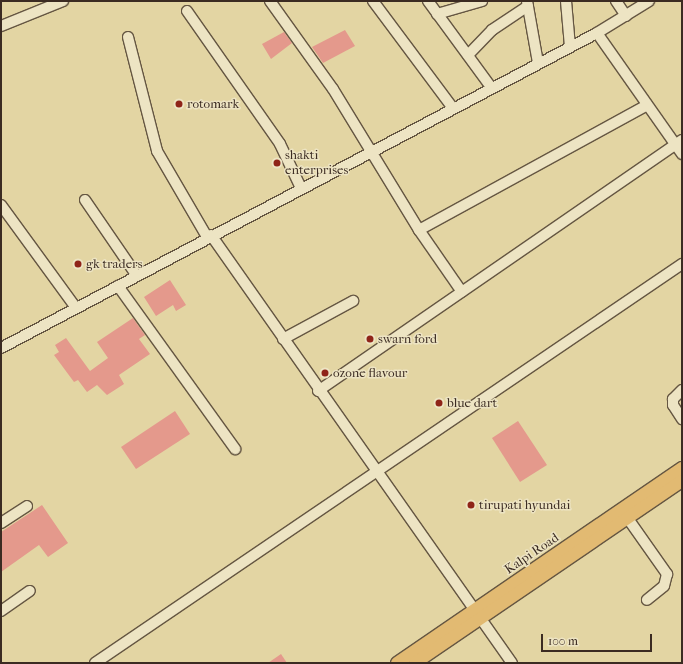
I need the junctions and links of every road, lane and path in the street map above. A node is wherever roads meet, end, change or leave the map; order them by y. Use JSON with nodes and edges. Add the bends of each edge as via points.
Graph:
{"nodes":[{"id":1,"x":63,"y":1,"type":"edge"},
{"id":2,"x":270,"y":1,"type":"edge"},
{"id":3,"x":373,"y":1,"type":"edge"},
{"id":4,"x":428,"y":1,"type":"edge"},
{"id":5,"x":482,"y":1,"type":"edge"},
{"id":6,"x":566,"y":1,"type":"edge"},
{"id":7,"x":616,"y":1,"type":"edge"},
{"id":8,"x":649,"y":1,"type":"edge"},
{"id":9,"x":527,"y":3,"type":"edge"},
{"id":10,"x":187,"y":11,"type":"dead end"},
{"id":11,"x":438,"y":14,"type":"junction"},
{"id":12,"x":626,"y":16,"type":"junction"},
{"id":13,"x":1,"y":26,"type":"edge"},
{"id":14,"x":597,"y":34,"type":"junction"},
{"id":15,"x":128,"y":38,"type":"dead end"},
{"id":16,"x":570,"y":47,"type":"junction"},
{"id":17,"x":468,"y":55,"type":"junction"},
{"id":18,"x":538,"y":63,"type":"junction"},
{"id":19,"x":491,"y":87,"type":"junction"},
{"id":20,"x":647,"y":105,"type":"junction"},
{"id":21,"x":452,"y":107,"type":"junction"},
{"id":22,"x":679,"y":142,"type":"edge"},
{"id":23,"x":369,"y":152,"type":"junction"},
{"id":24,"x":682,"y":154,"type":"edge"},
{"id":25,"x":301,"y":188,"type":"junction"},
{"id":26,"x":85,"y":200,"type":"dead end"},
{"id":27,"x":1,"y":205,"type":"edge"},
{"id":28,"x":419,"y":230,"type":"junction"},
{"id":29,"x":209,"y":236,"type":"junction"},
{"id":30,"x":682,"y":264,"type":"edge"},
{"id":31,"x":137,"y":276,"type":"junction"},
{"id":32,"x":118,"y":286,"type":"junction"},
{"id":33,"x":462,"y":292,"type":"junction"},
{"id":34,"x":352,"y":301,"type":"dead end"},
{"id":35,"x":76,"y":308,"type":"junction"},
{"id":36,"x":282,"y":339,"type":"junction"},
{"id":37,"x":1,"y":348,"type":"edge"},
{"id":38,"x":682,"y":390,"type":"edge"},
{"id":39,"x":318,"y":391,"type":"junction"},
{"id":40,"x":682,"y":420,"type":"edge"},
{"id":41,"x":234,"y":449,"type":"dead end"},
{"id":42,"x":682,"y":468,"type":"edge"},
{"id":43,"x":376,"y":472,"type":"junction"},
{"id":44,"x":682,"y":481,"type":"edge"},
{"id":45,"x":27,"y":506,"type":"dead end"},
{"id":46,"x":625,"y":514,"type":"junction"},
{"id":47,"x":1,"y":523,"type":"edge"},
{"id":48,"x":30,"y":591,"type":"dead end"},
{"id":49,"x":647,"y":600,"type":"dead end"},
{"id":50,"x":1,"y":612,"type":"edge"},
{"id":51,"x":478,"y":614,"type":"junction"},
{"id":52,"x":95,"y":663,"type":"edge"},
{"id":53,"x":397,"y":663,"type":"edge"},
{"id":54,"x":415,"y":663,"type":"edge"},
{"id":55,"x":512,"y":663,"type":"edge"}],
"edges":[{"from":1,"to":13,"type":"street"},
{"from":2,"to":23,"type":"street","via":[[333,89]]},
{"from":3,"to":21,"type":"street"},
{"from":4,"to":11,"type":"street"},
{"from":5,"to":11,"type":"street"},
{"from":6,"to":16,"type":"street"},
{"from":7,"to":12,"type":"street"},
{"from":8,"to":12,"type":"street"},
{"from":9,"to":17,"type":"street","via":[[492,30]]},
{"from":9,"to":18,"type":"street"},
{"from":10,"to":25,"type":"street","via":[[280,144]]},
{"from":11,"to":17,"type":"street"},
{"from":12,"to":14,"type":"street"},
{"from":14,"to":16,"type":"street"},
{"from":14,"to":20,"type":"street"},
{"from":15,"to":29,"type":"street","via":[[157,151]]},
{"from":16,"to":18,"type":"street"},
{"from":17,"to":19,"type":"street"},
{"from":18,"to":19,"type":"street"},
{"from":19,"to":21,"type":"street"},
{"from":20,"to":22,"type":"street"},
{"from":20,"to":28,"type":"street"},
{"from":21,"to":23,"type":"street"},
{"from":22,"to":24,"type":"street"},
{"from":22,"to":33,"type":"street"},
{"from":23,"to":25,"type":"street"},
{"from":23,"to":28,"type":"street"},
{"from":25,"to":29,"type":"street"},
{"from":26,"to":31,"type":"street"},
{"from":27,"to":35,"type":"street"},
{"from":28,"to":33,"type":"street"},
{"from":29,"to":31,"type":"street"},
{"from":29,"to":36,"type":"street"},
{"from":30,"to":43,"type":"street"},
{"from":31,"to":32,"type":"street"},
{"from":32,"to":35,"type":"street"},
{"from":32,"to":41,"type":"street"},
{"from":33,"to":39,"type":"street"},
{"from":34,"to":36,"type":"street"},
{"from":35,"to":37,"type":"street"},
{"from":36,"to":39,"type":"street"},
{"from":38,"to":40,"type":"street","via":[[673,399],[673,405]]},
{"from":39,"to":43,"type":"street"},
{"from":42,"to":46,"type":"main road","name":"Kalpi Road"},
{"from":43,"to":51,"type":"street"},
{"from":43,"to":52,"type":"street"},
{"from":44,"to":46,"type":"main road","name":"Kalpi Road"},
{"from":45,"to":47,"type":"street"},
{"from":46,"to":49,"type":"street","via":[[667,574],[664,586]]},
{"from":46,"to":51,"type":"main road","name":"Kalpi Road"},
{"from":48,"to":50,"type":"street"},
{"from":51,"to":53,"type":"main road","name":"Kalpi Road"},
{"from":51,"to":54,"type":"main road","name":"Kalpi Road"},
{"from":51,"to":55,"type":"street"}]}
